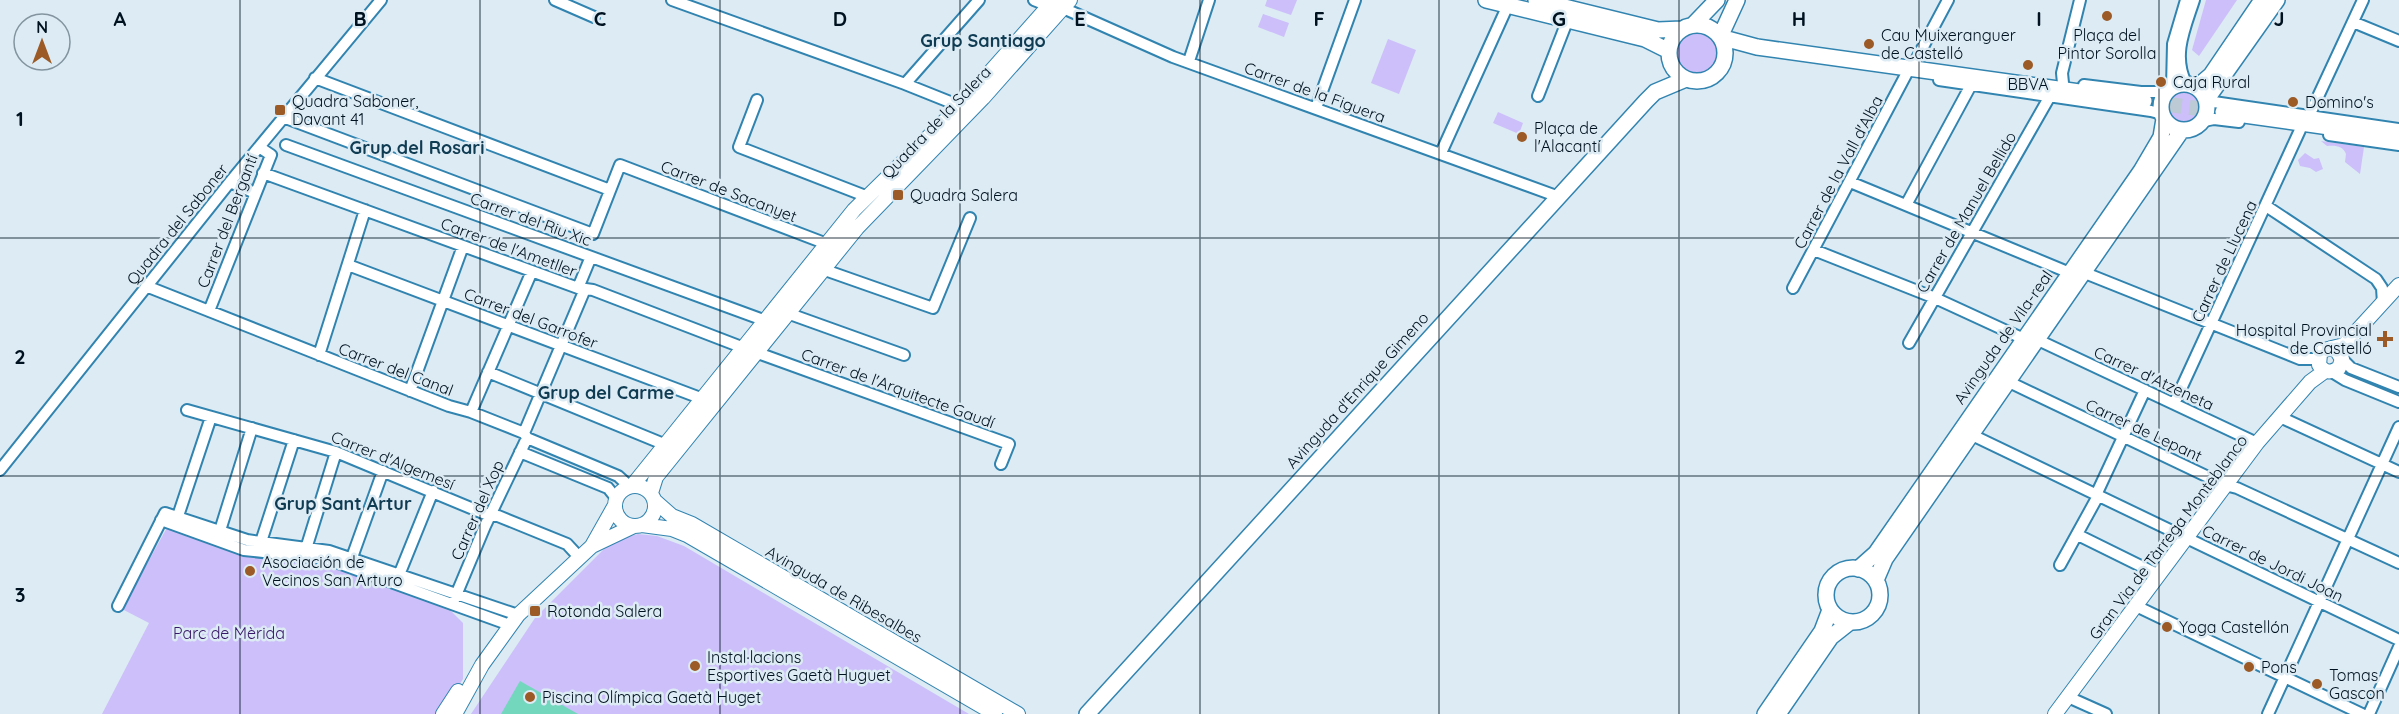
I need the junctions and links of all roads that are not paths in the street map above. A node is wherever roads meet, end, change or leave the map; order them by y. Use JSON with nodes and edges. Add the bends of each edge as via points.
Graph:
{"nodes":[{"id":1,"x":381,"y":0,"type":"edge"},
{"id":2,"x":555,"y":0,"type":"edge"},
{"id":3,"x":672,"y":0,"type":"edge"},
{"id":4,"x":979,"y":0,"type":"edge"},
{"id":5,"x":1034,"y":0,"type":"edge"},
{"id":6,"x":1355,"y":0,"type":"edge"},
{"id":7,"x":1485,"y":0,"type":"edge"},
{"id":8,"x":1536,"y":0,"type":"edge"},
{"id":9,"x":1717,"y":0,"type":"edge"},
{"id":10,"x":1737,"y":0,"type":"edge"},
{"id":11,"x":1948,"y":0,"type":"edge"},
{"id":12,"x":2080,"y":0,"type":"edge"},
{"id":13,"x":2186,"y":0,"type":"edge"},
{"id":14,"x":2194,"y":0,"type":"edge"},
{"id":15,"x":2262,"y":0,"type":"edge"},
{"id":16,"x":2277,"y":0,"type":"edge"},
{"id":17,"x":2363,"y":0,"type":"edge"},
{"id":18,"x":1205,"y":1,"type":"edge"},
{"id":19,"x":570,"y":3,"type":"edge"},
{"id":20,"x":1059,"y":3,"type":"edge"},
{"id":21,"x":1508,"y":5,"type":"junction"},
{"id":22,"x":594,"y":17,"type":"dead end"},
{"id":23,"x":1568,"y":19,"type":"junction"},
{"id":24,"x":2353,"y":22,"type":"junction"},
{"id":25,"x":1687,"y":27,"type":"junction"},
{"id":26,"x":1720,"y":36,"type":"junction"},
{"id":27,"x":2399,"y":41,"type":"edge"},
{"id":28,"x":1757,"y":47,"type":"junction"},
{"id":29,"x":1670,"y":55,"type":"junction"},
{"id":30,"x":1725,"y":58,"type":"junction"},
{"id":31,"x":1189,"y":61,"type":"junction"},
{"id":32,"x":1909,"y":69,"type":"junction"},
{"id":33,"x":315,"y":78,"type":"junction"},
{"id":34,"x":1686,"y":79,"type":"junction"},
{"id":35,"x":2063,"y":82,"type":"junction"},
{"id":36,"x":905,"y":84,"type":"junction"},
{"id":37,"x":1971,"y":85,"type":"junction"},
{"id":38,"x":1655,"y":92,"type":"junction"},
{"id":39,"x":2189,"y":92,"type":"junction"},
{"id":40,"x":1538,"y":96,"type":"dead end"},
{"id":41,"x":2050,"y":96,"type":"junction"},
{"id":42,"x":757,"y":100,"type":"dead end"},
{"id":43,"x":2144,"y":101,"type":"tunnel mouth"},
{"id":44,"x":960,"y":106,"type":"junction"},
{"id":45,"x":1317,"y":108,"type":"junction"},
{"id":46,"x":2223,"y":112,"type":"tunnel mouth"},
{"id":47,"x":2309,"y":116,"type":"junction"},
{"id":48,"x":283,"y":117,"type":"junction"},
{"id":49,"x":2163,"y":117,"type":"junction"},
{"id":50,"x":2204,"y":121,"type":"junction"},
{"id":51,"x":2399,"y":129,"type":"edge"},
{"id":52,"x":2182,"y":130,"type":"junction"},
{"id":53,"x":2301,"y":130,"type":"junction"},
{"id":54,"x":2399,"y":137,"type":"edge"},
{"id":55,"x":286,"y":145,"type":"dead end"},
{"id":56,"x":2399,"y":145,"type":"edge"},
{"id":57,"x":259,"y":147,"type":"junction"},
{"id":58,"x":1441,"y":153,"type":"junction"},
{"id":59,"x":263,"y":173,"type":"junction"},
{"id":60,"x":230,"y":182,"type":"junction"},
{"id":61,"x":1850,"y":182,"type":"junction"},
{"id":62,"x":610,"y":190,"type":"junction"},
{"id":63,"x":255,"y":193,"type":"junction"},
{"id":64,"x":1559,"y":197,"type":"junction"},
{"id":65,"x":874,"y":201,"type":"junction"},
{"id":66,"x":1906,"y":205,"type":"junction"},
{"id":67,"x":2266,"y":206,"type":"junction"},
{"id":68,"x":365,"y":210,"type":"junction"},
{"id":69,"x":860,"y":214,"type":"junction"},
{"id":70,"x":970,"y":218,"type":"dead end"},
{"id":71,"x":1972,"y":232,"type":"junction"},
{"id":72,"x":827,"y":244,"type":"junction"},
{"id":73,"x":463,"y":246,"type":"junction"},
{"id":74,"x":1814,"y":250,"type":"junction"},
{"id":75,"x":590,"y":260,"type":"dead end"},
{"id":76,"x":348,"y":265,"type":"junction"},
{"id":77,"x":817,"y":267,"type":"junction"},
{"id":78,"x":532,"y":271,"type":"junction"},
{"id":79,"x":2077,"y":273,"type":"junction"},
{"id":80,"x":2399,"y":285,"type":"edge"},
{"id":81,"x":146,"y":286,"type":"junction"},
{"id":82,"x":1793,"y":288,"type":"dead end"},
{"id":83,"x":582,"y":289,"type":"junction"},
{"id":84,"x":1935,"y":298,"type":"junction"},
{"id":85,"x":442,"y":301,"type":"junction"},
{"id":86,"x":2383,"y":303,"type":"junction"},
{"id":87,"x":782,"y":310,"type":"junction"},
{"id":88,"x":209,"y":311,"type":"junction"},
{"id":89,"x":766,"y":321,"type":"junction"},
{"id":90,"x":2211,"y":324,"type":"junction"},
{"id":91,"x":508,"y":325,"type":"junction"},
{"id":92,"x":2031,"y":340,"type":"junction"},
{"id":93,"x":1909,"y":343,"type":"dead end"},
{"id":94,"x":561,"y":345,"type":"junction"},
{"id":95,"x":750,"y":350,"type":"junction"},
{"id":96,"x":2340,"y":352,"type":"junction"},
{"id":97,"x":904,"y":354,"type":"dead end"},
{"id":98,"x":319,"y":355,"type":"junction"},
{"id":99,"x":2323,"y":367,"type":"junction"},
{"id":100,"x":488,"y":372,"type":"junction"},
{"id":101,"x":2009,"y":382,"type":"junction"},
{"id":102,"x":2399,"y":387,"type":"edge"},
{"id":103,"x":2145,"y":390,"type":"junction"},
{"id":104,"x":410,"y":391,"type":"junction"},
{"id":105,"x":541,"y":394,"type":"junction"},
{"id":106,"x":2399,"y":402,"type":"edge"},
{"id":107,"x":707,"y":404,"type":"junction"},
{"id":108,"x":2174,"y":404,"type":"junction"},
{"id":109,"x":187,"y":410,"type":"dead end"},
{"id":110,"x":471,"y":412,"type":"junction"},
{"id":111,"x":211,"y":417,"type":"junction"},
{"id":112,"x":2280,"y":417,"type":"junction"},
{"id":113,"x":2399,"y":427,"type":"edge"},
{"id":114,"x":252,"y":428,"type":"junction"},
{"id":115,"x":1972,"y":435,"type":"junction"},
{"id":116,"x":526,"y":436,"type":"junction"},
{"id":117,"x":2123,"y":436,"type":"junction"},
{"id":118,"x":294,"y":440,"type":"junction"},
{"id":119,"x":2257,"y":443,"type":"junction"},
{"id":120,"x":666,"y":445,"type":"junction"},
{"id":121,"x":336,"y":452,"type":"junction"},
{"id":122,"x":520,"y":452,"type":"junction"},
{"id":123,"x":2382,"y":464,"type":"junction"},
{"id":124,"x":1002,"y":465,"type":"dead end"},
{"id":125,"x":0,"y":470,"type":"edge"},
{"id":126,"x":383,"y":471,"type":"junction"},
{"id":127,"x":2399,"y":472,"type":"edge"},
{"id":128,"x":2225,"y":485,"type":"junction"},
{"id":129,"x":631,"y":486,"type":"junction"},
{"id":130,"x":433,"y":491,"type":"junction"},
{"id":131,"x":2097,"y":495,"type":"junction"},
{"id":132,"x":653,"y":497,"type":"junction"},
{"id":133,"x":615,"y":503,"type":"junction"},
{"id":134,"x":490,"y":516,"type":"junction"},
{"id":135,"x":177,"y":521,"type":"junction"},
{"id":136,"x":638,"y":526,"type":"junction"},
{"id":137,"x":218,"y":536,"type":"junction"},
{"id":138,"x":2080,"y":536,"type":"dead end"},
{"id":139,"x":2186,"y":538,"type":"junction"},
{"id":140,"x":2348,"y":539,"type":"junction"},
{"id":141,"x":592,"y":546,"type":"junction"},
{"id":142,"x":260,"y":547,"type":"junction"},
{"id":143,"x":305,"y":552,"type":"junction"},
{"id":144,"x":579,"y":556,"type":"junction"},
{"id":145,"x":350,"y":563,"type":"junction"},
{"id":146,"x":2399,"y":563,"type":"edge"},
{"id":147,"x":2060,"y":565,"type":"dead end"},
{"id":148,"x":1858,"y":569,"type":"junction"},
{"id":149,"x":2159,"y":575,"type":"junction"},
{"id":150,"x":397,"y":579,"type":"junction"},
{"id":151,"x":1876,"y":580,"type":"junction"},
{"id":152,"x":454,"y":598,"type":"junction"},
{"id":153,"x":2320,"y":602,"type":"junction"},
{"id":154,"x":118,"y":606,"type":"dead end"},
{"id":155,"x":2136,"y":606,"type":"junction"},
{"id":156,"x":1830,"y":610,"type":"junction"},
{"id":157,"x":514,"y":620,"type":"junction"},
{"id":158,"x":1850,"y":622,"type":"junction"},
{"id":159,"x":2399,"y":640,"type":"edge"},
{"id":160,"x":2399,"y":647,"type":"edge"},
{"id":161,"x":2285,"y":677,"type":"junction"},
{"id":162,"x":2068,"y":697,"type":"junction"},
{"id":163,"x":447,"y":713,"type":"edge"},
{"id":164,"x":995,"y":714,"type":"edge"},
{"id":165,"x":1018,"y":714,"type":"edge"},
{"id":166,"x":1087,"y":714,"type":"edge"},
{"id":167,"x":1765,"y":714,"type":"edge"},
{"id":168,"x":1779,"y":714,"type":"edge"},
{"id":169,"x":2055,"y":714,"type":"edge"},
{"id":170,"x":2106,"y":714,"type":"edge"},
{"id":171,"x":2268,"y":714,"type":"edge"},
{"id":172,"x":2362,"y":714,"type":"edge"},
{"id":173,"x":2369,"y":714,"type":"edge"}],
"edges":[{"from":1,"to":33,"type":"street","name":"Quadra del Saboner"},
{"from":2,"to":19,"type":"street"},
{"from":3,"to":36,"type":"street"},
{"from":4,"to":36,"type":"street"},
{"from":5,"to":20,"type":"street","name":"Carrer de la Figuera"},
{"from":6,"to":45,"type":"street"},
{"from":7,"to":21,"type":"main road"},
{"from":8,"to":25,"type":"main road","via":[[1658,30]]},
{"from":9,"to":25,"type":"main road"},
{"from":10,"to":26,"type":"main road"},
{"from":11,"to":32,"type":"street","name":"Carrer de la Vall d'Alba"},
{"from":12,"to":35,"type":"street"},
{"from":13,"to":39,"type":"street","via":[[2173,44]]},
{"from":14,"to":39,"type":"street","via":[[2179,61]]},
{"from":15,"to":39,"type":"main road","via":[[2211,75]]},
{"from":16,"to":39,"type":"main road"},
{"from":17,"to":24,"type":"street"},
{"from":18,"to":31,"type":"street"},
{"from":19,"to":22,"type":"street"},
{"from":20,"to":31,"type":"street","name":"Carrer de la Figuera"},
{"from":20,"to":44,"type":"street","name":"Quadra de la Salera"},
{"from":20,"to":65,"type":"street","name":"Quadra de la Salera","via":[[976,105]]},
{"from":21,"to":23,"type":"main road"},
{"from":21,"to":58,"type":"street"},
{"from":23,"to":29,"type":"main road","via":[[1645,39]]},
{"from":23,"to":40,"type":"street"},
{"from":24,"to":27,"type":"street"},
{"from":24,"to":47,"type":"street"},
{"from":25,"to":26,"type":"main road","via":[[1708,27]]},
{"from":25,"to":29,"type":"main road","via":[[1673,39]]},
{"from":26,"to":28,"type":"main road"},
{"from":26,"to":30,"type":"main road"},
{"from":28,"to":30,"type":"main road"},
{"from":28,"to":32,"type":"main road"},
{"from":29,"to":34,"type":"main road","via":[[1676,71]]},
{"from":29,"to":38,"type":"main road","name":"Avinguda d'Enrique Gimeno"},
{"from":30,"to":34,"type":"main road","via":[[1713,76],[1705,80]]},
{"from":31,"to":45,"type":"street","name":"Carrer de la Figuera"},
{"from":32,"to":35,"type":"street","via":[[1927,64]]},
{"from":32,"to":37,"type":"street","via":[[1923,77]]},
{"from":32,"to":43,"type":"main road"},
{"from":32,"to":61,"type":"street","name":"Carrer de la Vall d'Alba"},
{"from":33,"to":48,"type":"street","name":"Quadra del Saboner"},
{"from":33,"to":62,"type":"street"},
{"from":34,"to":38,"type":"main road","name":"Avinguda d'Enrique Gimeno"},
{"from":35,"to":39,"type":"street","via":[[2140,92]]},
{"from":36,"to":44,"type":"street"},
{"from":37,"to":41,"type":"street"},
{"from":37,"to":66,"type":"street"},
{"from":38,"to":64,"type":"main road","name":"Avinguda d'Enrique Gimeno"},
{"from":39,"to":47,"type":"street"},
{"from":39,"to":49,"type":"main road","via":[[2161,103]]},
{"from":39,"to":50,"type":"main road","via":[[2208,111]]},
{"from":41,"to":49,"type":"street","via":[[2151,111]]},
{"from":41,"to":71,"type":"street","name":"Carrer de Manuel Bellido"},
{"from":42,"to":65,"type":"street","via":[[739,147]]},
{"from":44,"to":65,"type":"street","name":"Quadra de la Salera"},
{"from":45,"to":58,"type":"street","name":"Carrer de la Figuera"},
{"from":46,"to":54,"type":"main road"},
{"from":47,"to":51,"type":"street"},
{"from":48,"to":57,"type":"street","name":"Quadra del Saboner"},
{"from":48,"to":62,"type":"street","via":[[593,234]]},
{"from":49,"to":52,"type":"main road","via":[[2172,127]]},
{"from":49,"to":79,"type":"main road","name":"Avinguda de Vila-real","via":[[2161,137]]},
{"from":50,"to":52,"type":"main road","via":[[2194,129]]},
{"from":50,"to":53,"type":"street","via":[[2230,120]]},
{"from":52,"to":79,"type":"main road","name":"Avinguda de Vila-real"},
{"from":53,"to":56,"type":"street"},
{"from":53,"to":67,"type":"street","name":"Carrer de Llucena"},
{"from":55,"to":89,"type":"street","name":"Carrer del Riu Xic"},
{"from":57,"to":59,"type":"street","name":"Carrer del Bergantí","via":[[271,155]]},
{"from":57,"to":60,"type":"street","name":"Quadra del Saboner"},
{"from":58,"to":64,"type":"street","name":"Carrer de la Figuera"},
{"from":59,"to":63,"type":"street","name":"Carrer del Bergantí"},
{"from":59,"to":68,"type":"street","name":"Carrer de l'Ametller"},
{"from":60,"to":63,"type":"street"},
{"from":60,"to":81,"type":"street","name":"Quadra del Saboner"},
{"from":61,"to":66,"type":"street"},
{"from":61,"to":74,"type":"street","name":"Carrer de la Vall d'Alba"},
{"from":62,"to":72,"type":"street","name":"Carrer de Sacanyet","via":[[620,165]]},
{"from":63,"to":88,"type":"street","name":"Carrer del Bergantí"},
{"from":64,"to":166,"type":"main road","name":"Avinguda d'Enrique Gimeno"},
{"from":65,"to":69,"type":"street","name":"Quadra de la Salera"},
{"from":66,"to":71,"type":"street"},
{"from":67,"to":86,"type":"street","via":[[2376,279],[2382,288]]},
{"from":67,"to":90,"type":"street","name":"Carrer de Llucena"},
{"from":68,"to":73,"type":"street","name":"Carrer de l'Ametller"},
{"from":68,"to":76,"type":"street"},
{"from":69,"to":72,"type":"street","name":"Quadra de la Salera"},
{"from":69,"to":77,"type":"street","name":"Quadra de la Salera"},
{"from":70,"to":77,"type":"street","via":[[933,308]]},
{"from":71,"to":79,"type":"street"},
{"from":71,"to":84,"type":"street","name":"Carrer de Manuel Bellido"},
{"from":72,"to":77,"type":"street","name":"Quadra de la Salera"},
{"from":73,"to":78,"type":"street","name":"Carrer de l'Ametller"},
{"from":73,"to":85,"type":"street"},
{"from":74,"to":82,"type":"street","name":"Carrer de la Vall d'Alba"},
{"from":74,"to":84,"type":"street","name":"Carrer d'Atzeneta"},
{"from":75,"to":83,"type":"street","name":"Carrer del Xop"},
{"from":76,"to":85,"type":"street","name":"Carrer del Garrofer"},
{"from":76,"to":98,"type":"street"},
{"from":77,"to":87,"type":"street","name":"Quadra de la Salera"},
{"from":78,"to":83,"type":"street","name":"Carrer de l'Ametller"},
{"from":78,"to":91,"type":"street"},
{"from":79,"to":90,"type":"street"},
{"from":79,"to":92,"type":"main road","name":"Avinguda de Vila-real"},
{"from":80,"to":86,"type":"street"},
{"from":81,"to":88,"type":"street","name":"Carrer del Canal"},
{"from":81,"to":125,"type":"street","name":"Quadra del Saboner"},
{"from":83,"to":94,"type":"street","name":"Carrer del Xop"},
{"from":83,"to":95,"type":"street","name":"Carrer de l'Ametller"},
{"from":84,"to":92,"type":"street","name":"Carrer d'Atzeneta"},
{"from":84,"to":93,"type":"street","name":"Carrer de Manuel Bellido"},
{"from":85,"to":91,"type":"street","name":"Carrer del Garrofer"},
{"from":85,"to":104,"type":"street"},
{"from":86,"to":96,"type":"street"},
{"from":87,"to":89,"type":"street","name":"Quadra de la Salera"},
{"from":87,"to":95,"type":"street","name":"Quadra de la Salera"},
{"from":87,"to":97,"type":"street"},
{"from":88,"to":98,"type":"street","name":"Carrer del Canal"},
{"from":89,"to":95,"type":"street","name":"Quadra de la Salera"},
{"from":90,"to":99,"type":"street"},
{"from":90,"to":108,"type":"street","name":"Carrer de Llucena"},
{"from":91,"to":94,"type":"street","name":"Carrer del Garrofer"},
{"from":91,"to":100,"type":"street"},
{"from":92,"to":101,"type":"main road","name":"Avinguda de Vila-real"},
{"from":92,"to":103,"type":"street","name":"Carrer d'Atzeneta"},
{"from":92,"to":148,"type":"main road","name":"Avinguda de Vila-real","via":[[1876,553]]},
{"from":94,"to":105,"type":"street","name":"Carrer del Xop"},
{"from":94,"to":107,"type":"street","name":"Carrer del Garrofer"},
{"from":95,"to":107,"type":"street","name":"Quadra de la Salera"},
{"from":95,"to":124,"type":"street","name":"Carrer de l'Arquitecte Gaudí","via":[[1009,444]]},
{"from":96,"to":99,"type":"street","via":[[2339,368]]},
{"from":96,"to":99,"type":"street","via":[[2324,350]]},
{"from":96,"to":102,"type":"street","via":[[2351,368]]},
{"from":98,"to":104,"type":"street","name":"Carrer del Canal"},
{"from":99,"to":106,"type":"street"},
{"from":99,"to":112,"type":"street","name":"Gran Via de Tàrrega Monteblanco"},
{"from":100,"to":105,"type":"street"},
{"from":100,"to":110,"type":"street"},
{"from":101,"to":115,"type":"main road","name":"Avinguda de Vila-real"},
{"from":101,"to":117,"type":"street","name":"Carrer de Lepant"},
{"from":103,"to":108,"type":"street","name":"Carrer d'Atzeneta"},
{"from":103,"to":117,"type":"street"},
{"from":104,"to":110,"type":"street","name":"Carrer del Canal"},
{"from":105,"to":116,"type":"street","name":"Carrer del Xop"},
{"from":105,"to":120,"type":"street"},
{"from":107,"to":120,"type":"street","name":"Quadra de la Salera"},
{"from":107,"to":132,"type":"street","name":"Quadra de la Salera","via":[[656,477]]},
{"from":108,"to":119,"type":"street","name":"Carrer d'Atzeneta"},
{"from":109,"to":111,"type":"street","name":"Carrer d'Algemesí"},
{"from":110,"to":116,"type":"street","name":"Carrer del Canal"},
{"from":111,"to":114,"type":"street","name":"Carrer d'Algemesí"},
{"from":111,"to":135,"type":"street"},
{"from":112,"to":119,"type":"street","name":"Gran Via de Tàrrega Monteblanco"},
{"from":112,"to":123,"type":"street"},
{"from":113,"to":123,"type":"street"},
{"from":114,"to":118,"type":"street","name":"Carrer d'Algemesí"},
{"from":114,"to":137,"type":"street"},
{"from":115,"to":131,"type":"street","name":"Carrer de Jordi Joan"},
{"from":115,"to":151,"type":"main road","name":"Avinguda de Vila-real","via":[[1885,559]]},
{"from":116,"to":122,"type":"street","name":"Carrer del Xop"},
{"from":116,"to":129,"type":"street","name":"Carrer del Canal"},
{"from":117,"to":128,"type":"street","name":"Carrer de Lepant"},
{"from":117,"to":131,"type":"street"},
{"from":118,"to":121,"type":"street","name":"Carrer d'Algemesí"},
{"from":118,"to":142,"type":"street"},
{"from":119,"to":128,"type":"street","name":"Gran Via de Tàrrega Monteblanco"},
{"from":120,"to":129,"type":"street","name":"Quadra de la Salera"},
{"from":121,"to":126,"type":"street","name":"Carrer d'Algemesí"},
{"from":121,"to":143,"type":"street"},
{"from":122,"to":133,"type":"street","via":[[608,488]]},
{"from":122,"to":134,"type":"street","name":"Carrer del Xop"},
{"from":123,"to":127,"type":"street"},
{"from":123,"to":140,"type":"street"},
{"from":126,"to":130,"type":"street","name":"Carrer d'Algemesí"},
{"from":126,"to":145,"type":"street"},
{"from":128,"to":139,"type":"street","name":"Gran Via de Tàrrega Monteblanco"},
{"from":128,"to":140,"type":"street","name":"Carrer de Lepant"},
{"from":129,"to":132,"type":"street","via":[[643,487]]},
{"from":129,"to":133,"type":"street","via":[[621,491]]},
{"from":130,"to":134,"type":"street","name":"Carrer d'Algemesí"},
{"from":130,"to":150,"type":"street"},
{"from":131,"to":139,"type":"street","name":"Carrer de Jordi Joan"},
{"from":131,"to":147,"type":"street"},
{"from":132,"to":136,"type":"street","via":[[653,516]]},
{"from":132,"to":165,"type":"street","name":"Avinguda de Ribesalbes","via":[[672,516]]},
{"from":133,"to":136,"type":"street","via":[[617,516],[624,523]]},
{"from":133,"to":141,"type":"street"},
{"from":134,"to":144,"type":"street","name":"Carrer d'Algemesí","via":[[567,544]]},
{"from":134,"to":152,"type":"street","name":"Carrer del Xop"},
{"from":135,"to":137,"type":"street"},
{"from":135,"to":154,"type":"street","via":[[163,517]]},
{"from":136,"to":141,"type":"street"},
{"from":136,"to":164,"type":"street","name":"Avinguda de Ribesalbes","via":[[672,529],[687,535]]},
{"from":137,"to":142,"type":"street","via":[[244,550]]},
{"from":138,"to":149,"type":"street"},
{"from":139,"to":149,"type":"street","name":"Gran Via de Tàrrega Monteblanco"},
{"from":139,"to":153,"type":"street","name":"Carrer de Jordi Joan"},
{"from":140,"to":146,"type":"street","name":"Carrer de Lepant"},
{"from":140,"to":153,"type":"street"},
{"from":141,"to":144,"type":"street"},
{"from":142,"to":143,"type":"street"},
{"from":143,"to":145,"type":"street"},
{"from":144,"to":157,"type":"street"},
{"from":145,"to":150,"type":"street"},
{"from":148,"to":151,"type":"main road"},
{"from":148,"to":156,"type":"main road","via":[[1842,571],[1829,582],[1826,597]]},
{"from":149,"to":155,"type":"street","name":"Gran Via de Tàrrega Monteblanco"},
{"from":150,"to":152,"type":"street"},
{"from":151,"to":158,"type":"main road","via":[[1881,594],[1877,608],[1865,620]]},
{"from":152,"to":157,"type":"street"},
{"from":153,"to":159,"type":"street","name":"Carrer de Jordi Joan"},
{"from":153,"to":161,"type":"street"},
{"from":155,"to":161,"type":"street"},
{"from":155,"to":162,"type":"street","name":"Gran Via de Tàrrega Monteblanco"},
{"from":156,"to":158,"type":"main road"},
{"from":156,"to":167,"type":"main road","via":[[1822,631]]},
{"from":157,"to":163,"type":"street","via":[[482,665],[464,682]]},
{"from":158,"to":168,"type":"main road","via":[[1832,637]]},
{"from":160,"to":173,"type":"street"},
{"from":161,"to":171,"type":"street"},
{"from":161,"to":172,"type":"street"},
{"from":162,"to":169,"type":"street","name":"Gran Via de Tàrrega Monteblanco"},
{"from":162,"to":170,"type":"street"}]}
